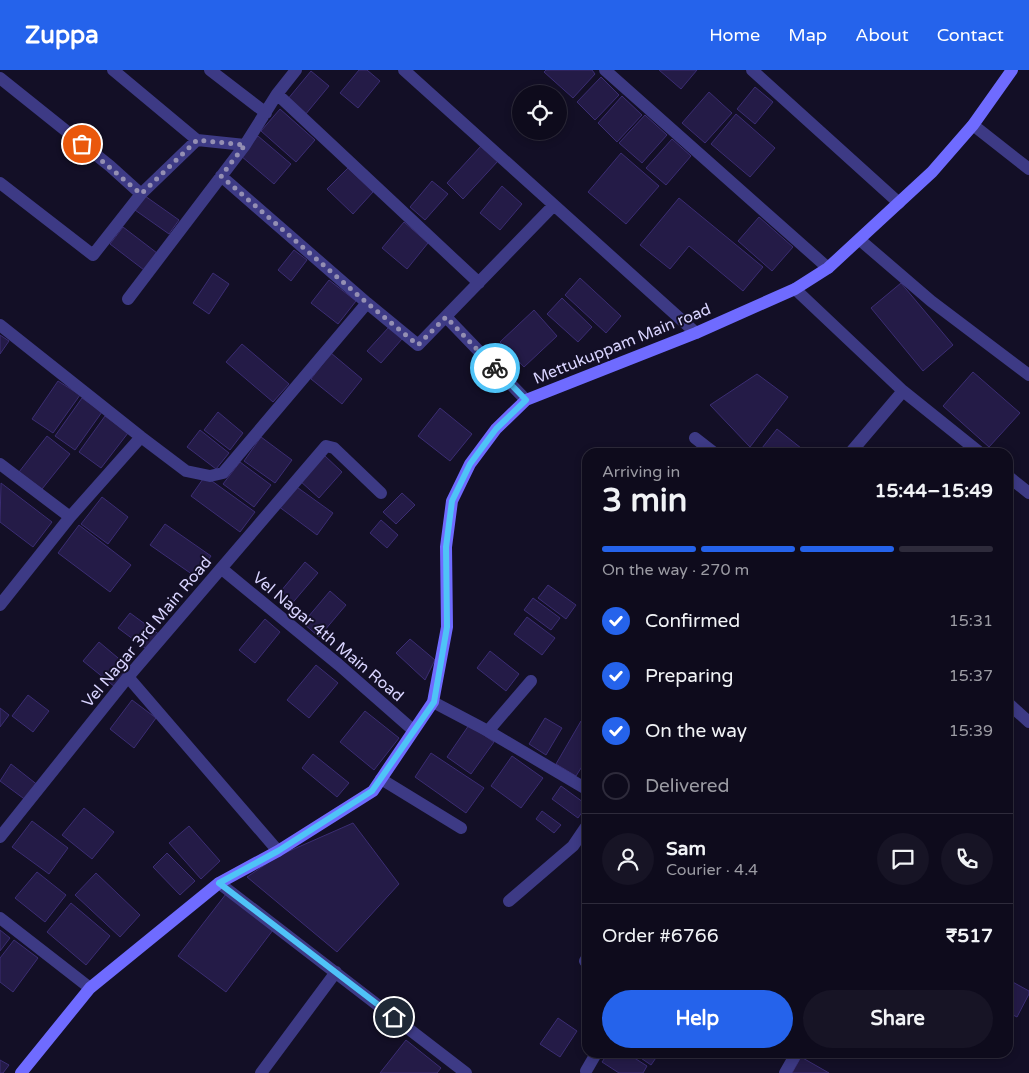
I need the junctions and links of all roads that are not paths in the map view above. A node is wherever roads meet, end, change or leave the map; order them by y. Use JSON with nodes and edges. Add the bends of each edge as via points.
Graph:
{"nodes":[{"id":1,"x":113,"y":70,"type":"edge"},
{"id":2,"x":210,"y":70,"type":"edge"},
{"id":3,"x":296,"y":70,"type":"edge"},
{"id":4,"x":404,"y":70,"type":"edge"},
{"id":5,"x":605,"y":70,"type":"edge"},
{"id":6,"x":752,"y":70,"type":"edge"},
{"id":7,"x":1012,"y":70,"type":"edge"},
{"id":8,"x":0,"y":78,"type":"edge"},
{"id":9,"x":277,"y":94,"type":"junction"},
{"id":10,"x":266,"y":113,"type":"junction"},
{"id":11,"x":972,"y":126,"type":"junction"},
{"id":12,"x":197,"y":140,"type":"junction"},
{"id":13,"x":245,"y":145,"type":"junction"},
{"id":14,"x":1029,"y":169,"type":"edge"},
{"id":15,"x":221,"y":176,"type":"junction"},
{"id":16,"x":0,"y":182,"type":"edge"},
{"id":17,"x":141,"y":194,"type":"junction"},
{"id":18,"x":899,"y":203,"type":"junction"},
{"id":19,"x":554,"y":205,"type":"junction"},
{"id":20,"x":860,"y":240,"type":"junction"},
{"id":21,"x":828,"y":268,"type":"junction"},
{"id":22,"x":479,"y":283,"type":"junction"},
{"id":23,"x":795,"y":289,"type":"junction"},
{"id":24,"x":128,"y":298,"type":"dead end"},
{"id":25,"x":367,"y":303,"type":"junction"},
{"id":26,"x":446,"y":317,"type":"junction"},
{"id":27,"x":0,"y":325,"type":"edge"},
{"id":28,"x":696,"y":333,"type":"junction"},
{"id":29,"x":1029,"y":375,"type":"edge"},
{"id":30,"x":903,"y":392,"type":"junction"},
{"id":31,"x":526,"y":400,"type":"junction"},
{"id":32,"x":141,"y":438,"type":"junction"},
{"id":33,"x":695,"y":438,"type":"dead end"},
{"id":34,"x":705,"y":448,"type":"edge"},
{"id":35,"x":855,"y":448,"type":"edge"},
{"id":36,"x":974,"y":448,"type":"edge"},
{"id":37,"x":0,"y":464,"type":"edge"},
{"id":38,"x":1013,"y":480,"type":"edge"},
{"id":39,"x":381,"y":493,"type":"dead end"},
{"id":40,"x":1029,"y":493,"type":"edge"},
{"id":41,"x":70,"y":517,"type":"junction"},
{"id":42,"x":222,"y":568,"type":"junction"},
{"id":43,"x":0,"y":605,"type":"edge"},
{"id":44,"x":128,"y":677,"type":"junction"},
{"id":45,"x":531,"y":681,"type":"dead end"},
{"id":46,"x":434,"y":702,"type":"junction"},
{"id":47,"x":1013,"y":708,"type":"edge"},
{"id":48,"x":1029,"y":722,"type":"edge"},
{"id":49,"x":413,"y":730,"type":"junction"},
{"id":50,"x":488,"y":731,"type":"junction"},
{"id":51,"x":381,"y":779,"type":"junction"},
{"id":52,"x":582,"y":786,"type":"edge"},
{"id":53,"x":460,"y":828,"type":"dead end"},
{"id":54,"x":582,"y":833,"type":"edge"},
{"id":55,"x":0,"y":837,"type":"edge"},
{"id":56,"x":278,"y":851,"type":"junction"},
{"id":57,"x":219,"y":883,"type":"junction"},
{"id":58,"x":509,"y":901,"type":"dead end"},
{"id":59,"x":0,"y":918,"type":"edge"},
{"id":60,"x":336,"y":972,"type":"junction"},
{"id":61,"x":90,"y":988,"type":"junction"},
{"id":62,"x":594,"y":1058,"type":"edge"},
{"id":63,"x":793,"y":1058,"type":"edge"},
{"id":64,"x":586,"y":1071,"type":"dead end"},
{"id":65,"x":21,"y":1073,"type":"edge"},
{"id":66,"x":261,"y":1073,"type":"edge"},
{"id":67,"x":466,"y":1073,"type":"edge"},
{"id":68,"x":784,"y":1073,"type":"edge"}],
"edges":[{"from":1,"to":12,"type":"street"},
{"from":2,"to":10,"type":"street"},
{"from":3,"to":9,"type":"street"},
{"from":4,"to":19,"type":"street"},
{"from":5,"to":21,"type":"street"},
{"from":6,"to":18,"type":"street"},
{"from":7,"to":11,"type":"main road","name":"Mettukuppam Main road"},
{"from":8,"to":17,"type":"street"},
{"from":9,"to":10,"type":"street"},
{"from":9,"to":22,"type":"street"},
{"from":10,"to":13,"type":"street"},
{"from":11,"to":14,"type":"street"},
{"from":11,"to":18,"type":"main road","name":"Mettukuppam Main road","via":[[932,172]]},
{"from":12,"to":13,"type":"street"},
{"from":12,"to":17,"type":"street"},
{"from":13,"to":15,"type":"street"},
{"from":15,"to":24,"type":"street"},
{"from":15,"to":25,"type":"street"},
{"from":16,"to":17,"type":"street","via":[[93,255]]},
{"from":18,"to":20,"type":"main road","name":"Mettukuppam Main road"},
{"from":19,"to":22,"type":"street"},
{"from":19,"to":28,"type":"street"},
{"from":20,"to":21,"type":"main road","name":"Mettukuppam Main road"},
{"from":20,"to":29,"type":"street","via":[[931,301]]},
{"from":21,"to":23,"type":"main road","name":"Mettukuppam Main road"},
{"from":22,"to":26,"type":"street"},
{"from":23,"to":28,"type":"main road","name":"Mettukuppam Main road"},
{"from":23,"to":30,"type":"street"},
{"from":25,"to":26,"type":"street","via":[[418,345]]},
{"from":25,"to":32,"type":"street","via":[[222,473],[210,476],[186,471]]},
{"from":26,"to":31,"type":"street"},
{"from":27,"to":32,"type":"street"},
{"from":28,"to":31,"type":"main road","name":"Mettukuppam Main road"},
{"from":30,"to":35,"type":"street"},
{"from":30,"to":36,"type":"street"},
{"from":31,"to":46,"type":"main road","name":"Mettukuppam Main road","via":[[490,436],[470,464],[452,501],[446,547],[447,627]]},
{"from":32,"to":41,"type":"street"},
{"from":33,"to":34,"type":"street"},
{"from":37,"to":41,"type":"street"},
{"from":38,"to":40,"type":"street"},
{"from":39,"to":42,"type":"street","name":"Vel Nagar 3rd Main Road","via":[[334,448],[326,446]]},
{"from":41,"to":43,"type":"street"},
{"from":42,"to":44,"type":"street","name":"Vel Nagar 3rd Main Road"},
{"from":42,"to":49,"type":"street","name":"Vel Nagar 4th Main Road"},
{"from":44,"to":55,"type":"street","name":"Vel Nagar 3rd Main Road"},
{"from":44,"to":56,"type":"street"},
{"from":45,"to":50,"type":"street"},
{"from":46,"to":49,"type":"main road","name":"Mettukuppam Main road"},
{"from":46,"to":50,"type":"street"},
{"from":47,"to":48,"type":"street"},
{"from":49,"to":51,"type":"main road","name":"Mettukuppam Main road"},
{"from":50,"to":52,"type":"street"},
{"from":51,"to":53,"type":"street"},
{"from":51,"to":56,"type":"main road","name":"Mettukuppam Main road","via":[[372,791]]},
{"from":54,"to":58,"type":"street","via":[[573,846]]},
{"from":56,"to":57,"type":"main road","name":"Mettukuppam Main road"},
{"from":57,"to":60,"type":"street"},
{"from":57,"to":61,"type":"main road","name":"Mettukuppam Main road"},
{"from":59,"to":61,"type":"street"},
{"from":60,"to":66,"type":"street"},
{"from":60,"to":67,"type":"street"},
{"from":61,"to":65,"type":"main road","name":"Mettukuppam Main road"},
{"from":62,"to":64,"type":"street"},
{"from":63,"to":68,"type":"street"}]}
